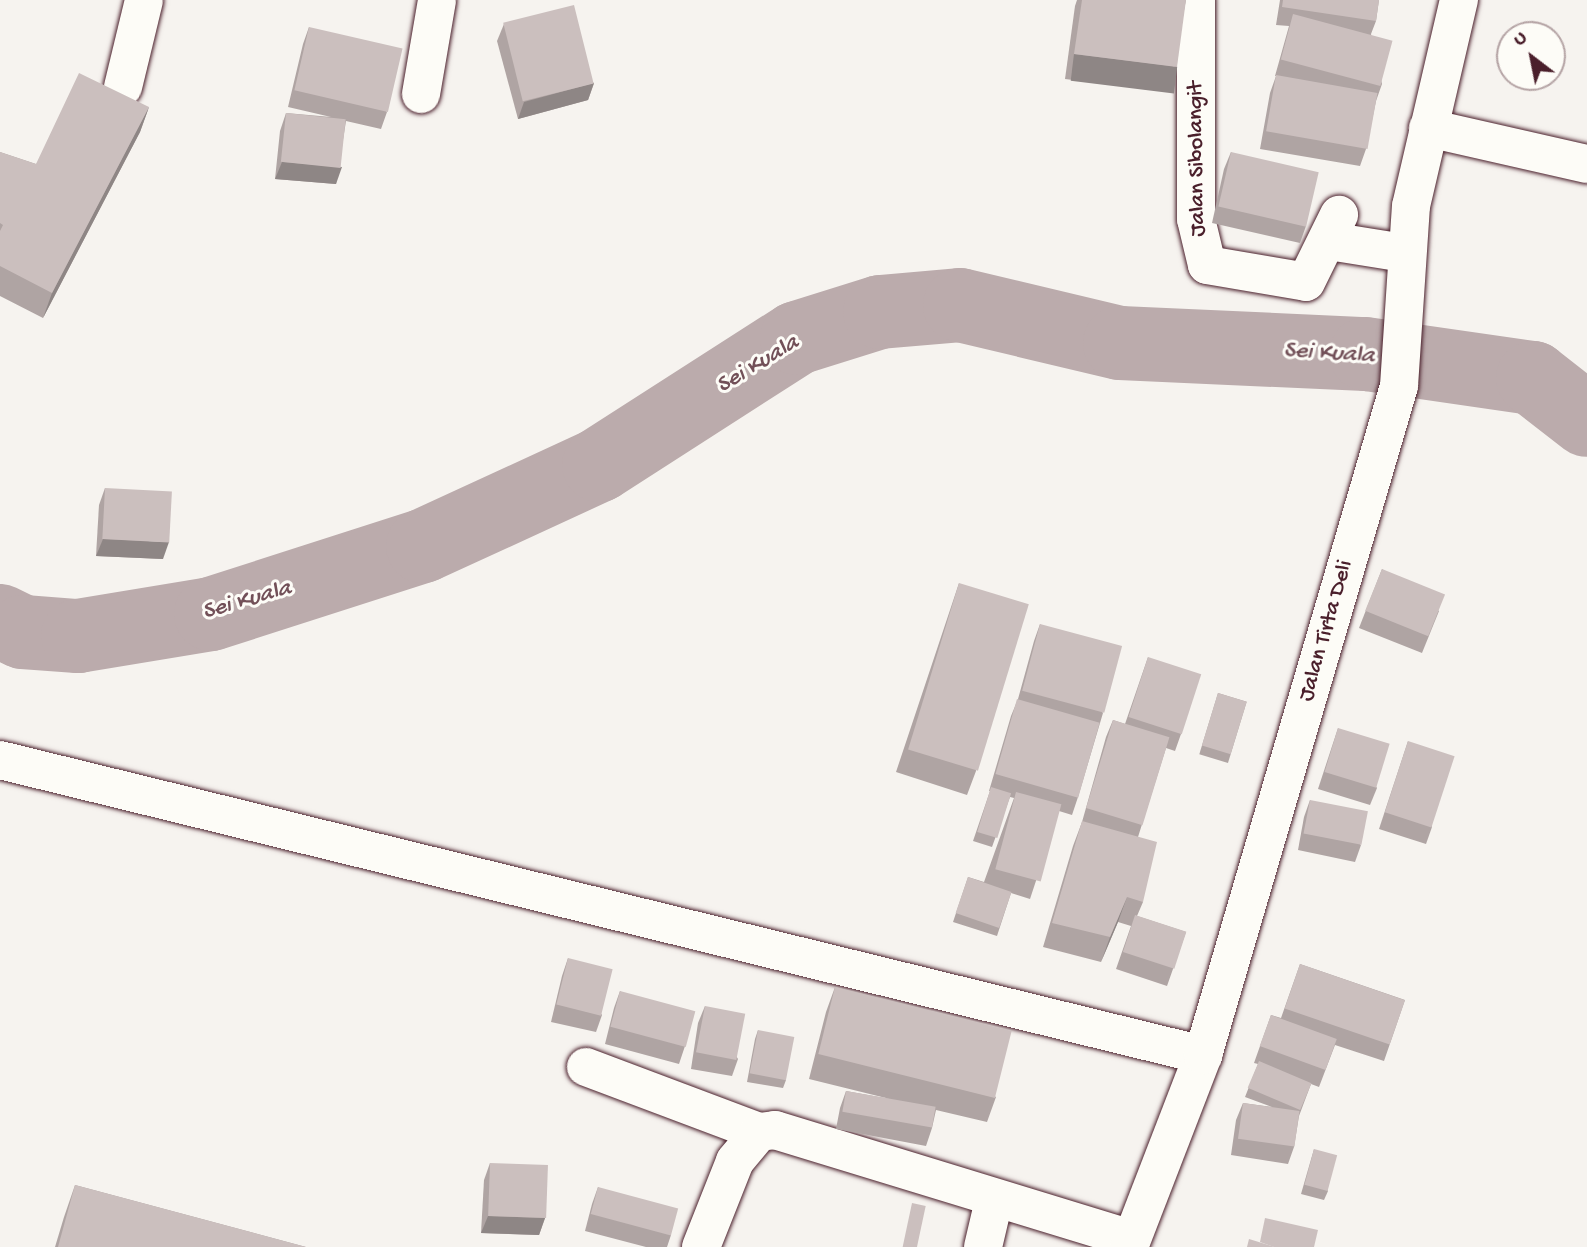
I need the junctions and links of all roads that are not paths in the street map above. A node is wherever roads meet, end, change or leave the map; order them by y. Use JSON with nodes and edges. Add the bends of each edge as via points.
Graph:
{"nodes":[{"id":1,"x":144,"y":0,"type":"edge"},
{"id":2,"x":437,"y":0,"type":"edge"},
{"id":3,"x":1196,"y":0,"type":"edge"},
{"id":4,"x":1458,"y":0,"type":"edge"},
{"id":5,"x":123,"y":88,"type":"dead end"},
{"id":6,"x":421,"y":94,"type":"dead end"},
{"id":7,"x":1428,"y":128,"type":"junction"},
{"id":8,"x":1587,"y":164,"type":"edge"},
{"id":9,"x":1404,"y":260,"type":"junction"},
{"id":10,"x":0,"y":760,"type":"edge"},
{"id":11,"x":1203,"y":1055,"type":"junction"},
{"id":12,"x":586,"y":1067,"type":"dead end"},
{"id":13,"x":759,"y":1132,"type":"junction"},
{"id":14,"x":994,"y":1200,"type":"junction"},
{"id":15,"x":1131,"y":1243,"type":"edge"},
{"id":16,"x":701,"y":1247,"type":"edge"},
{"id":17,"x":983,"y":1247,"type":"edge"}],
"edges":[{"from":1,"to":5,"type":"street"},
{"from":2,"to":6,"type":"street"},
{"from":3,"to":9,"type":"street","name":"Jalan Sibolangit","via":[[1200,254],[1207,265],[1306,282],[1334,228]]},
{"from":4,"to":7,"type":"street","name":"Jalan Tirta Deli"},
{"from":7,"to":8,"type":"street"},
{"from":7,"to":9,"type":"street","name":"Jalan Tirta Deli"},
{"from":9,"to":11,"type":"street","name":"Jalan Tirta Deli","via":[[1399,386]]},
{"from":10,"to":11,"type":"street"},
{"from":11,"to":15,"type":"street","name":"Jalan Tirta Deli"},
{"from":12,"to":13,"type":"street"},
{"from":13,"to":14,"type":"street","via":[[797,1136]]},
{"from":13,"to":16,"type":"street","via":[[735,1161]]},
{"from":14,"to":15,"type":"street"},
{"from":14,"to":17,"type":"street"}]}
